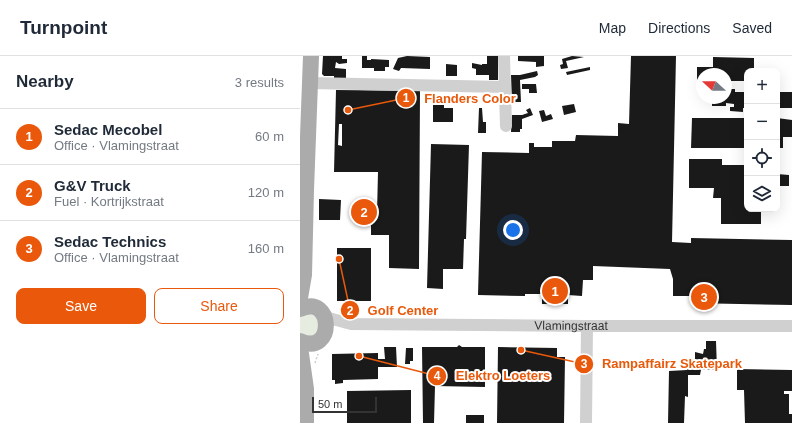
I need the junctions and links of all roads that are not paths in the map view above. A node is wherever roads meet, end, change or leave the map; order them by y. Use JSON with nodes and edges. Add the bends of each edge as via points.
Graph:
{"nodes":[{"id":1,"x":311,"y":56,"type":"edge"},
{"id":2,"x":504,"y":56,"type":"edge"},
{"id":3,"x":310,"y":84,"type":"junction"},
{"id":4,"x":505,"y":87,"type":"junction"},
{"id":5,"x":506,"y":126,"type":"dead end"},
{"id":6,"x":304,"y":275,"type":"junction"},
{"id":7,"x":300,"y":298,"type":"edge"},
{"id":8,"x":587,"y":326,"type":"junction"},
{"id":9,"x":792,"y":326,"type":"edge"},
{"id":10,"x":311,"y":328,"type":"edge"},
{"id":11,"x":306,"y":423,"type":"edge"},
{"id":12,"x":586,"y":423,"type":"edge"}],
"edges":[{"from":1,"to":3,"type":"main road"},
{"from":2,"to":4,"type":"street"},
{"from":3,"to":4,"type":"street"},
{"from":3,"to":6,"type":"main road"},
{"from":4,"to":5,"type":"street"},
{"from":6,"to":7,"type":"main road"},
{"from":6,"to":10,"type":"main road"},
{"from":8,"to":9,"type":"street","name":"Vlamingstraat"},
{"from":8,"to":10,"type":"street","name":"Vlamingstraat","via":[[351,324]]},
{"from":8,"to":12,"type":"street"},
{"from":10,"to":11,"type":"main road"}]}
